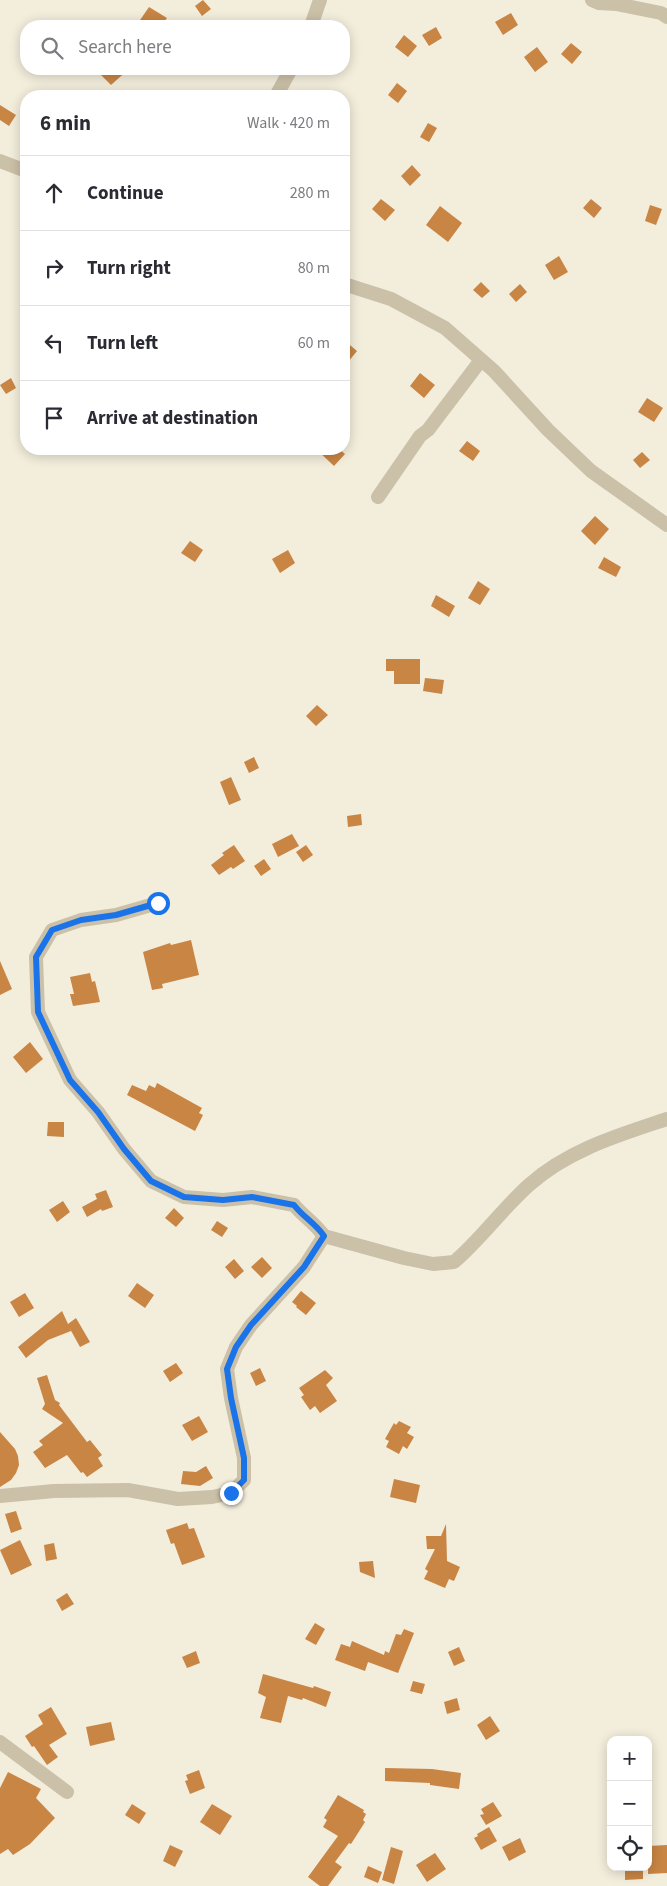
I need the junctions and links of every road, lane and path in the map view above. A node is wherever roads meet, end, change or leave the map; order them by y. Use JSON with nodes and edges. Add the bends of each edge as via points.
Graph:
{"nodes":[{"id":1,"x":320,"y":0,"type":"edge"},
{"id":2,"x":592,"y":0,"type":"edge"},
{"id":3,"x":667,"y":17,"type":"edge"},
{"id":4,"x":313,"y":20,"type":"edge"},
{"id":5,"x":288,"y":75,"type":"edge"},
{"id":6,"x":279,"y":90,"type":"edge"},
{"id":7,"x":0,"y":161,"type":"edge"},
{"id":8,"x":20,"y":169,"type":"edge"},
{"id":9,"x":350,"y":286,"type":"edge"},
{"id":10,"x":481,"y":360,"type":"junction"},
{"id":11,"x":378,"y":497,"type":"dead end"},
{"id":12,"x":667,"y":525,"type":"edge"},
{"id":13,"x":158,"y":903,"type":"dead end"},
{"id":14,"x":667,"y":1119,"type":"edge"},
{"id":15,"x":324,"y":1236,"type":"junction"},
{"id":16,"x":0,"y":1496,"type":"edge"},
{"id":17,"x":0,"y":1742,"type":"edge"},
{"id":18,"x":67,"y":1792,"type":"dead end"}],
"edges":[{"from":1,"to":4,"type":"street"},
{"from":2,"to":3,"type":"street"},
{"from":5,"to":6,"type":"street"},
{"from":7,"to":8,"type":"street"},
{"from":9,"to":10,"type":"street","via":[[392,299],[445,328]]},
{"from":10,"to":11,"type":"street","via":[[420,436]]},
{"from":10,"to":12,"type":"street","via":[[591,471]]},
{"from":13,"to":15,"type":"street","via":[[116,915],[81,920],[52,930],[36,957],[38,1012],[70,1080],[151,1181],[184,1197],[223,1200],[252,1197],[294,1205],[316,1224]]},
{"from":14,"to":15,"type":"street","via":[[606,1139],[562,1160],[529,1184],[454,1262],[433,1264]]},
{"from":15,"to":16,"type":"street","via":[[304,1267],[251,1325],[236,1347],[227,1369],[244,1458],[244,1480],[231,1493],[178,1499],[128,1490]]},
{"from":17,"to":18,"type":"street"}]}
